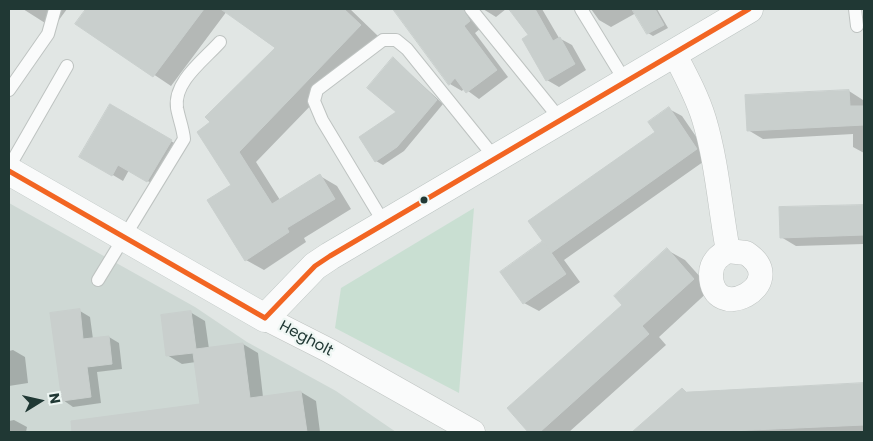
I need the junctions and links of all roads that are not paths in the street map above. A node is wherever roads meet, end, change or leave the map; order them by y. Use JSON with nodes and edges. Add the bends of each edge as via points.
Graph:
{"nodes":[{"id":1,"x":55,"y":9,"type":"edge"},
{"id":2,"x":471,"y":9,"type":"edge"},
{"id":3,"x":581,"y":9,"type":"edge"},
{"id":4,"x":749,"y":9,"type":"edge"},
{"id":5,"x":855,"y":9,"type":"edge"},
{"id":6,"x":857,"y":26,"type":"dead end"},
{"id":7,"x":220,"y":42,"type":"dead end"},
{"id":8,"x":674,"y":53,"type":"junction"},
{"id":9,"x":67,"y":66,"type":"dead end"},
{"id":10,"x":625,"y":81,"type":"junction"},
{"id":11,"x":9,"y":90,"type":"edge"},
{"id":12,"x":560,"y":119,"type":"junction"},
{"id":13,"x":495,"y":158,"type":"junction"},
{"id":14,"x":9,"y":167,"type":"edge"},
{"id":15,"x":9,"y":171,"type":"edge"},
{"id":16,"x":384,"y":223,"type":"junction"},
{"id":17,"x":126,"y":237,"type":"junction"},
{"id":18,"x":728,"y":251,"type":"dead end"},
{"id":19,"x":98,"y":280,"type":"dead end"},
{"id":20,"x":265,"y":318,"type":"junction"},
{"id":21,"x":473,"y":432,"type":"edge"}],
"edges":[{"from":1,"to":11,"type":"lane","via":[[48,34]]},
{"from":2,"to":12,"type":"lane"},
{"from":3,"to":10,"type":"lane"},
{"from":4,"to":8,"type":"street"},
{"from":5,"to":6,"type":"lane"},
{"from":7,"to":17,"type":"lane","via":[[180,86],[177,108],[184,139]]},
{"from":8,"to":10,"type":"street"},
{"from":8,"to":18,"type":"street","via":[[696,95],[709,135]]},
{"from":9,"to":14,"type":"lane"},
{"from":10,"to":12,"type":"street"},
{"from":12,"to":13,"type":"street"},
{"from":13,"to":16,"type":"street"},
{"from":13,"to":16,"type":"lane","via":[[407,49],[396,40],[383,40],[317,90],[314,102]]},
{"from":15,"to":17,"type":"street","name":"Hegholt"},
{"from":16,"to":20,"type":"street","via":[[315,266]]},
{"from":17,"to":19,"type":"lane"},
{"from":17,"to":20,"type":"street","name":"Hegholt"},
{"from":20,"to":21,"type":"street","name":"Hegholt"}]}
